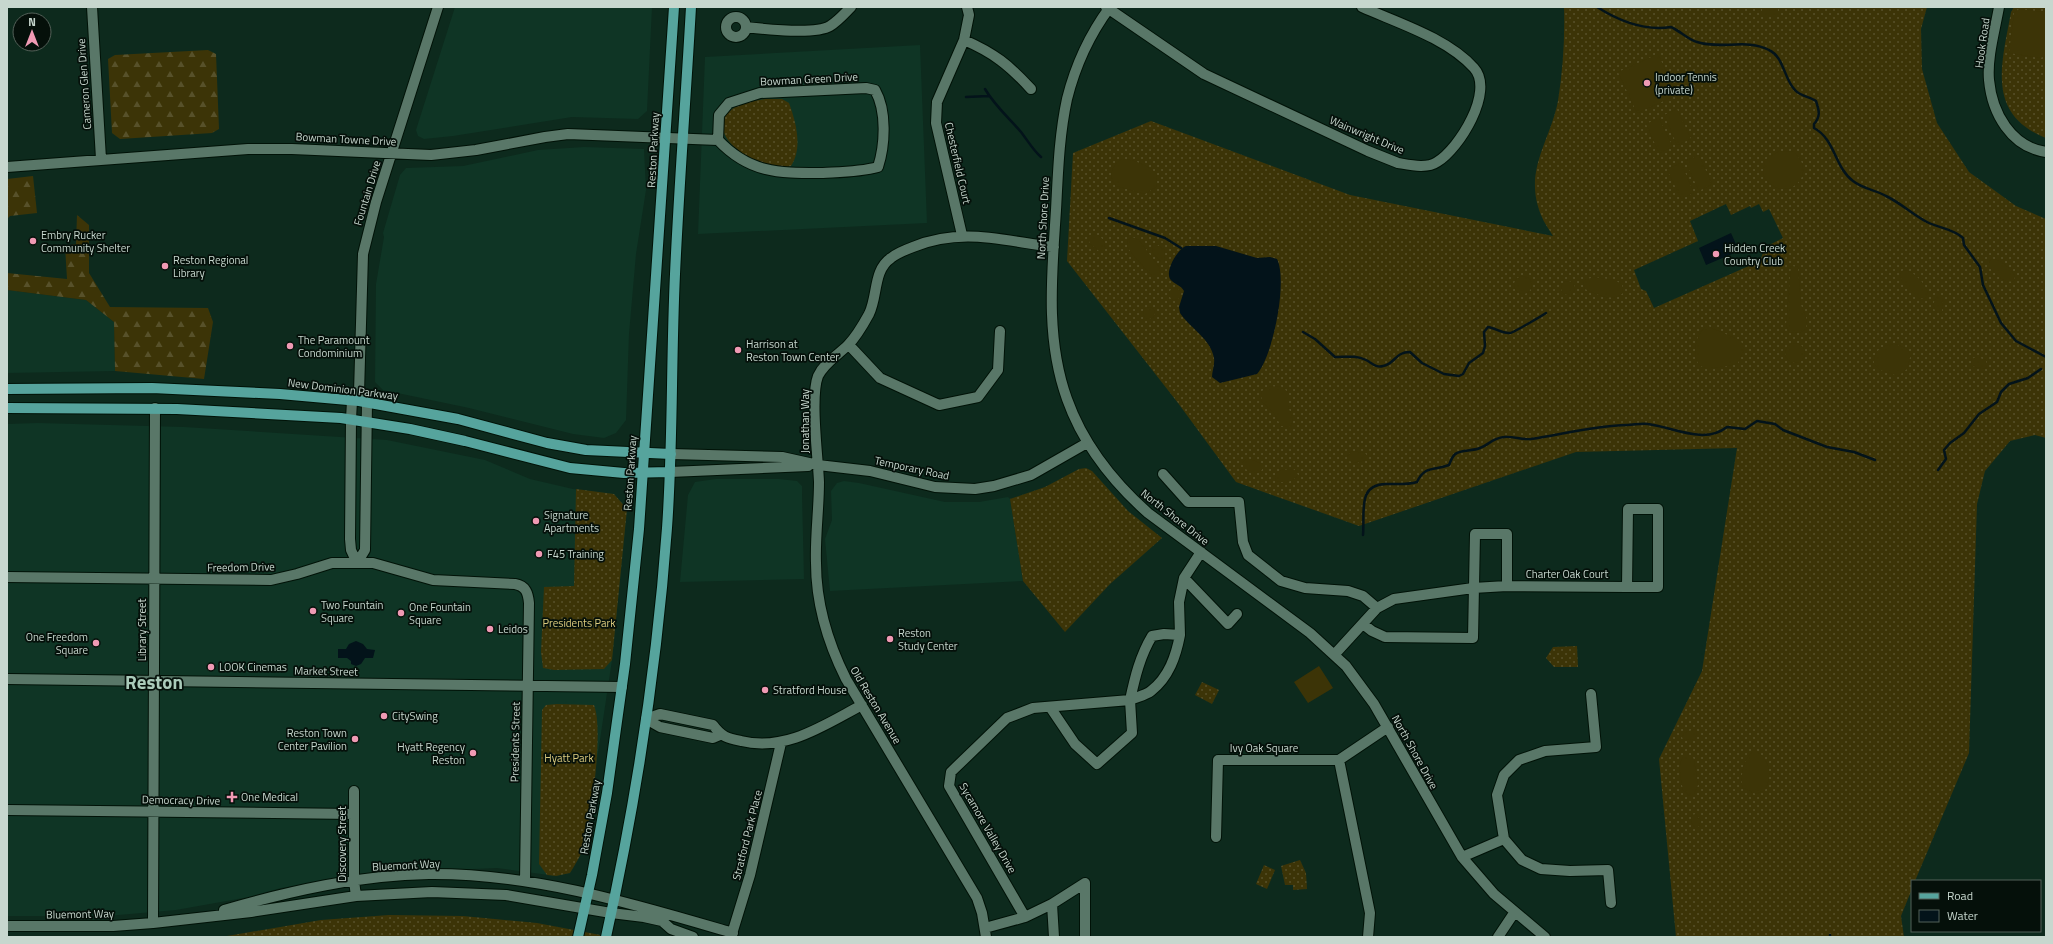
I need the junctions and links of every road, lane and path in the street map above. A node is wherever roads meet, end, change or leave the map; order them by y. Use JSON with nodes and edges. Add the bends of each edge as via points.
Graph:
{"nodes":[{"id":1,"x":92,"y":7,"type":"edge"},
{"id":2,"x":438,"y":7,"type":"edge"},
{"id":3,"x":674,"y":7,"type":"edge"},
{"id":4,"x":691,"y":7,"type":"edge"},
{"id":5,"x":851,"y":7,"type":"edge"},
{"id":6,"x":967,"y":7,"type":"edge"},
{"id":7,"x":1362,"y":7,"type":"edge"},
{"id":8,"x":1999,"y":7,"type":"edge"},
{"id":9,"x":1108,"y":8,"type":"edge"},
{"id":10,"x":736,"y":12,"type":"edge"},
{"id":11,"x":746,"y":27,"type":"junction"},
{"id":12,"x":964,"y":40,"type":"junction"},
{"id":13,"x":1031,"y":89,"type":"dead end"},
{"id":14,"x":666,"y":137,"type":"junction"},
{"id":15,"x":683,"y":138,"type":"junction"},
{"id":16,"x":718,"y":140,"type":"junction"},
{"id":17,"x":2046,"y":152,"type":"edge"},
{"id":18,"x":392,"y":153,"type":"junction"},
{"id":19,"x":101,"y":159,"type":"junction"},
{"id":20,"x":7,"y":166,"type":"edge"},
{"id":21,"x":962,"y":235,"type":"junction"},
{"id":22,"x":1054,"y":247,"type":"junction"},
{"id":23,"x":1000,"y":331,"type":"dead end"},
{"id":24,"x":849,"y":345,"type":"junction"},
{"id":25,"x":7,"y":389,"type":"edge"},
{"id":26,"x":356,"y":397,"type":"junction"},
{"id":27,"x":367,"y":402,"type":"junction"},
{"id":28,"x":7,"y":408,"type":"edge"},
{"id":29,"x":155,"y":408,"type":"junction"},
{"id":30,"x":351,"y":420,"type":"junction"},
{"id":31,"x":367,"y":422,"type":"junction"},
{"id":32,"x":1087,"y":443,"type":"junction"},
{"id":33,"x":643,"y":454,"type":"junction"},
{"id":34,"x":671,"y":454,"type":"junction"},
{"id":35,"x":818,"y":465,"type":"junction"},
{"id":36,"x":670,"y":472,"type":"junction"},
{"id":37,"x":642,"y":473,"type":"junction"},
{"id":38,"x":1163,"y":474,"type":"dead end"},
{"id":39,"x":1201,"y":552,"type":"junction"},
{"id":40,"x":357,"y":563,"type":"junction"},
{"id":41,"x":7,"y":577,"type":"edge"},
{"id":42,"x":1184,"y":578,"type":"junction"},
{"id":43,"x":154,"y":580,"type":"junction"},
{"id":44,"x":1506,"y":586,"type":"junction"},
{"id":45,"x":1627,"y":586,"type":"junction"},
{"id":46,"x":1473,"y":588,"type":"junction"},
{"id":47,"x":529,"y":603,"type":"joint"},
{"id":48,"x":1377,"y":608,"type":"junction"},
{"id":49,"x":1237,"y":614,"type":"dead end"},
{"id":50,"x":1363,"y":624,"type":"junction"},
{"id":51,"x":1180,"y":635,"type":"junction"},
{"id":52,"x":1334,"y":655,"type":"junction"},
{"id":53,"x":7,"y":679,"type":"edge"},
{"id":54,"x":154,"y":680,"type":"junction"},
{"id":55,"x":528,"y":686,"type":"junction"},
{"id":56,"x":622,"y":687,"type":"junction"},
{"id":57,"x":1591,"y":694,"type":"dead end"},
{"id":58,"x":1130,"y":700,"type":"junction"},
{"id":59,"x":862,"y":705,"type":"junction"},
{"id":60,"x":1050,"y":707,"type":"junction"},
{"id":61,"x":646,"y":719,"type":"junction"},
{"id":62,"x":1388,"y":727,"type":"junction"},
{"id":63,"x":781,"y":743,"type":"junction"},
{"id":64,"x":1339,"y":760,"type":"junction"},
{"id":65,"x":354,"y":791,"type":"dead end"},
{"id":66,"x":7,"y":810,"type":"edge"},
{"id":67,"x":154,"y":812,"type":"junction"},
{"id":68,"x":354,"y":814,"type":"junction"},
{"id":69,"x":1216,"y":837,"type":"dead end"},
{"id":70,"x":1504,"y":839,"type":"junction"},
{"id":71,"x":1462,"y":857,"type":"junction"},
{"id":72,"x":354,"y":881,"type":"junction"},
{"id":73,"x":526,"y":881,"type":"junction"},
{"id":74,"x":588,"y":894,"type":"junction"},
{"id":75,"x":356,"y":896,"type":"junction"},
{"id":76,"x":615,"y":900,"type":"junction"},
{"id":77,"x":1612,"y":903,"type":"dead end"},
{"id":78,"x":1052,"y":904,"type":"junction"},
{"id":79,"x":585,"y":909,"type":"junction"},
{"id":80,"x":611,"y":913,"type":"junction"},
{"id":81,"x":1514,"y":913,"type":"junction"},
{"id":82,"x":200,"y":917,"type":"junction"},
{"id":83,"x":1025,"y":917,"type":"junction"},
{"id":84,"x":153,"y":923,"type":"junction"},
{"id":85,"x":7,"y":926,"type":"edge"},
{"id":86,"x":986,"y":933,"type":"edge"},
{"id":87,"x":732,"y":935,"type":"edge"},
{"id":88,"x":578,"y":937,"type":"edge"},
{"id":89,"x":606,"y":937,"type":"edge"},
{"id":90,"x":693,"y":937,"type":"edge"},
{"id":91,"x":1054,"y":937,"type":"edge"},
{"id":92,"x":1085,"y":937,"type":"edge"},
{"id":93,"x":1368,"y":937,"type":"edge"},
{"id":94,"x":1498,"y":937,"type":"edge"},
{"id":95,"x":1545,"y":937,"type":"edge"}],
"edges":[{"from":1,"to":19,"type":"street","name":"Cameron Glen Drive"},
{"from":2,"to":18,"type":"street","name":"Fountain Drive"},
{"from":3,"to":14,"type":"main road","name":"Reston Parkway"},
{"from":4,"to":15,"type":"main road"},
{"from":5,"to":11,"type":"street","via":[[829,26],[814,30]]},
{"from":6,"to":12,"type":"street","name":"Chesterfield Court"},
{"from":7,"to":9,"type":"street","name":"Wainwright Drive","via":[[1455,50],[1475,69],[1480,84],[1471,121],[1458,143],[1436,163],[1416,166],[1398,163],[1265,104],[1204,74]]},
{"from":8,"to":17,"type":"street","name":"Hook Road","via":[[1989,66],[1993,99],[1999,115],[2014,137],[2029,147]]},
{"from":9,"to":22,"type":"street","name":"North Shore Drive","via":[[1084,51],[1068,98],[1059,148]]},
{"from":10,"to":11,"type":"street"},
{"from":10,"to":11,"type":"street","via":[[727,22],[728,32],[736,37],[745,32]]},
{"from":12,"to":13,"type":"street","via":[[987,50],[1012,68]]},
{"from":12,"to":21,"type":"street","name":"Chesterfield Court","via":[[937,102],[936,123]]},
{"from":14,"to":15,"type":"street","name":"Bowman Towne Drive"},
{"from":14,"to":18,"type":"street","name":"Bowman Towne Drive","via":[[568,134],[454,154]]},
{"from":14,"to":33,"type":"main road","name":"Reston Parkway"},
{"from":15,"to":16,"type":"street"},
{"from":15,"to":34,"type":"main road","via":[[674,277]]},
{"from":16,"to":16,"type":"street","name":"Bowman Green Drive","via":[[730,154],[781,173],[867,170],[878,167],[884,151],[881,101],[875,90],[866,88],[760,93],[729,103],[719,115]]},
{"from":18,"to":19,"type":"street","name":"Bowman Towne Drive","via":[[248,149]]},
{"from":18,"to":26,"type":"street","name":"Fountain Drive","via":[[363,254]]},
{"from":19,"to":20,"type":"street","name":"Bowman Towne Drive"},
{"from":21,"to":22,"type":"street","name":"Jonathan Way"},
{"from":21,"to":24,"type":"street","name":"Jonathan Way","via":[[939,238],[921,244],[899,253],[883,264],[870,311],[862,328]]},
{"from":22,"to":32,"type":"street","name":"North Shore Drive","via":[[1051,315],[1054,351],[1067,399]]},
{"from":23,"to":24,"type":"street","via":[[998,370],[978,397],[939,405],[880,378]]},
{"from":24,"to":35,"type":"street","name":"Jonathan Way","via":[[821,370],[818,378]]},
{"from":25,"to":26,"type":"main road","name":"New Dominion Parkway","via":[[152,388]]},
{"from":26,"to":27,"type":"main road","name":"New Dominion Parkway"},
{"from":26,"to":30,"type":"street","name":"Fountain Drive"},
{"from":27,"to":31,"type":"street"},
{"from":27,"to":33,"type":"main road","name":"New Dominion Parkway","via":[[458,420],[547,443],[586,450]]},
{"from":28,"to":29,"type":"main road"},
{"from":29,"to":30,"type":"main road"},
{"from":29,"to":43,"type":"street","name":"Library Street"},
{"from":30,"to":31,"type":"main road"},
{"from":30,"to":40,"type":"street","name":"Fountain Drive","via":[[350,539],[351,550]]},
{"from":31,"to":37,"type":"main road","via":[[465,441],[570,468],[611,473]]},
{"from":31,"to":40,"type":"street","via":[[364,550]]},
{"from":32,"to":35,"type":"street","name":"Temporary Road","via":[[1031,475],[975,489],[935,487],[870,471]]},
{"from":32,"to":39,"type":"street","name":"North Shore Drive","via":[[1112,478],[1129,496]]},
{"from":33,"to":34,"type":"main road","name":"New Dominion Parkway"},
{"from":33,"to":37,"type":"main road","name":"Reston Parkway"},
{"from":34,"to":35,"type":"street","name":"Temporary Road","via":[[776,456]]},
{"from":34,"to":36,"type":"main road"},
{"from":35,"to":36,"type":"street","name":"Temporary Road"},
{"from":35,"to":59,"type":"street","name":"Old Reston Avenue","via":[[815,562],[819,601],[831,646],[846,679]]},
{"from":36,"to":37,"type":"main road"},
{"from":36,"to":61,"type":"main road","via":[[667,529]]},
{"from":37,"to":56,"type":"main road","name":"Reston Parkway","via":[[639,529]]},
{"from":38,"to":48,"type":"street","via":[[1188,502],[1239,502],[1243,542],[1248,555],[1281,581],[1305,588],[1348,591],[1363,596]]},
{"from":39,"to":42,"type":"street","name":"Sycamore Valley Drive"},
{"from":39,"to":52,"type":"street","name":"North Shore Drive","via":[[1310,633]]},
{"from":40,"to":43,"type":"street","name":"Freedom Drive","via":[[332,563],[271,580]]},
{"from":40,"to":47,"type":"street","name":"Freedom Drive","via":[[379,563],[433,580],[519,585],[527,591]]},
{"from":41,"to":43,"type":"street","name":"Freedom Drive"},
{"from":42,"to":49,"type":"street","via":[[1228,624]]},
{"from":42,"to":51,"type":"street","name":"Sycamore Valley Drive","via":[[1179,602]]},
{"from":43,"to":54,"type":"street","name":"Library Street"},
{"from":44,"to":45,"type":"street","name":"Charter Oak Court"},
{"from":44,"to":46,"type":"street","name":"Charter Oak Court"},
{"from":44,"to":46,"type":"street","via":[[1508,534],[1475,534]]},
{"from":45,"to":45,"type":"street","name":"Charter Oak Court","via":[[1628,509],[1658,509],[1658,587]]},
{"from":46,"to":48,"type":"street","name":"Charter Oak Court","via":[[1394,599]]},
{"from":46,"to":50,"type":"street","via":[[1473,638],[1385,637]]},
{"from":47,"to":55,"type":"street","name":"Presidents Street"},
{"from":48,"to":50,"type":"street","name":"Charter Oak Court"},
{"from":50,"to":52,"type":"street","name":"Charter Oak Court"},
{"from":51,"to":58,"type":"street","name":"Sycamore Valley Drive","via":[[1176,656],[1165,676],[1151,691]]},
{"from":51,"to":58,"type":"street","via":[[1152,636],[1142,657]]},
{"from":52,"to":62,"type":"street","name":"North Shore Drive","via":[[1362,686]]},
{"from":53,"to":54,"type":"street","name":"Market Street"},
{"from":54,"to":55,"type":"street","name":"Market Street"},
{"from":54,"to":67,"type":"street","name":"Library Street"},
{"from":55,"to":56,"type":"street","name":"Market Street"},
{"from":55,"to":73,"type":"street","name":"Presidents Street"},
{"from":56,"to":74,"type":"main road","name":"Reston Parkway","via":[[607,792]]},
{"from":57,"to":70,"type":"street","via":[[1596,747],[1545,751],[1519,760],[1504,775],[1497,795]]},
{"from":58,"to":60,"type":"street","name":"Sycamore Valley Drive"},
{"from":58,"to":60,"type":"street","via":[[1132,733],[1097,764],[1075,744]]},
{"from":59,"to":63,"type":"street","via":[[807,734]]},
{"from":59,"to":86,"type":"street","name":"Old Reston Avenue","via":[[977,898]]},
{"from":60,"to":83,"type":"street","name":"Sycamore Valley Drive","via":[[1033,708],[1007,718],[952,772],[949,786]]},
{"from":61,"to":63,"type":"street","via":[[660,727],[713,738],[720,735],[751,744]]},
{"from":61,"to":76,"type":"main road"},
{"from":62,"to":64,"type":"street"},
{"from":62,"to":71,"type":"street","name":"North Shore Drive"},
{"from":63,"to":87,"type":"street","name":"Stratford Park Place","via":[[750,875]]},
{"from":64,"to":69,"type":"street","name":"Ivy Oak Square","via":[[1218,760]]},
{"from":64,"to":93,"type":"street","via":[[1370,913]]},
{"from":65,"to":68,"type":"street","name":"Discovery Street"},
{"from":66,"to":67,"type":"street","name":"Democracy Drive"},
{"from":67,"to":68,"type":"street","name":"Democracy Drive"},
{"from":67,"to":84,"type":"street","name":"Library Street"},
{"from":68,"to":72,"type":"street","name":"Discovery Street"},
{"from":70,"to":71,"type":"street"},
{"from":70,"to":77,"type":"street","via":[[1522,860],[1541,868],[1570,871],[1608,870]]},
{"from":71,"to":81,"type":"street","name":"North Shore Drive","via":[[1477,877]]},
{"from":72,"to":73,"type":"street","name":"Bluemont Way","via":[[429,874]]},
{"from":72,"to":75,"type":"street","name":"Discovery Street"},
{"from":72,"to":82,"type":"street","name":"Bluemont Way","via":[[250,902]]},
{"from":73,"to":74,"type":"street","name":"Bluemont Way"},
{"from":74,"to":76,"type":"street","name":"Bluemont Way"},
{"from":74,"to":79,"type":"main road","name":"Reston Parkway"},
{"from":75,"to":79,"type":"street","name":"Bluemont Way","via":[[432,892],[476,893],[506,895]]},
{"from":75,"to":82,"type":"street","name":"Bluemont Way"},
{"from":76,"to":80,"type":"main road"},
{"from":76,"to":87,"type":"street","name":"Stratford Park Place"},
{"from":78,"to":83,"type":"street"},
{"from":78,"to":91,"type":"street"},
{"from":78,"to":92,"type":"street","via":[[1085,883]]},
{"from":79,"to":80,"type":"street","name":"Bluemont Way"},
{"from":79,"to":88,"type":"main road","name":"Reston Parkway"},
{"from":80,"to":89,"type":"main road"},
{"from":80,"to":90,"type":"street","via":[[662,921],[671,929]]},
{"from":81,"to":94,"type":"street"},
{"from":81,"to":95,"type":"street","name":"North Shore Drive"},
{"from":82,"to":84,"type":"street","name":"Bluemont Way"},
{"from":83,"to":86,"type":"street"},
{"from":84,"to":85,"type":"street","name":"Bluemont Way","via":[[113,926]]}]}
